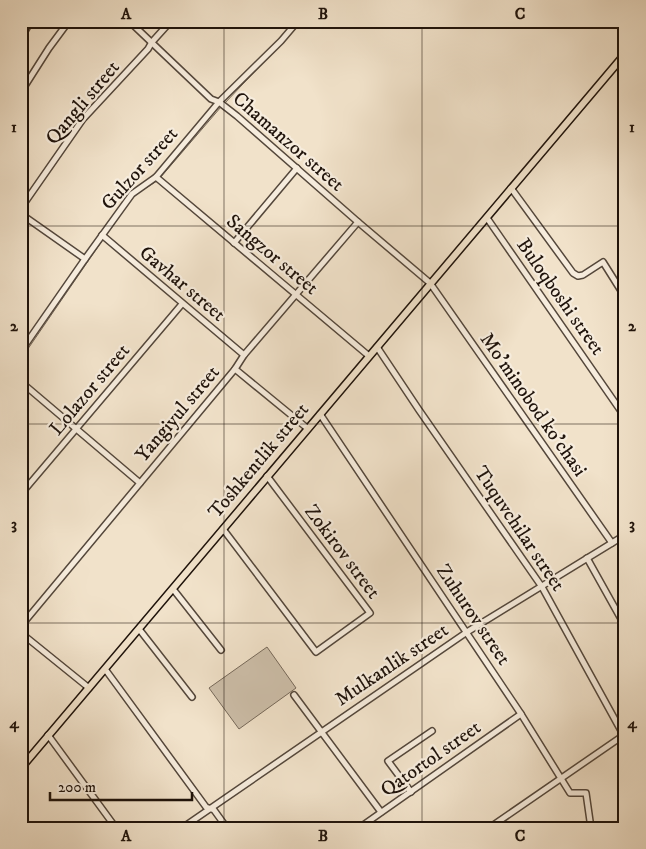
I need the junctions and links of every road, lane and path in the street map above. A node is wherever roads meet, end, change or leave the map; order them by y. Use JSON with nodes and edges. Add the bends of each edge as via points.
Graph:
{"nodes":[{"id":1,"x":31,"y":21,"type":"edge"},
{"id":2,"x":69,"y":21,"type":"edge"},
{"id":3,"x":129,"y":21,"type":"edge"},
{"id":4,"x":171,"y":21,"type":"edge"},
{"id":5,"x":298,"y":21,"type":"edge"},
{"id":6,"x":21,"y":38,"type":"edge"},
{"id":7,"x":152,"y":42,"type":"junction"},
{"id":8,"x":625,"y":54,"type":"edge"},
{"id":9,"x":21,"y":92,"type":"edge"},
{"id":10,"x":219,"y":102,"type":"junction"},
{"id":11,"x":297,"y":168,"type":"junction"},
{"id":12,"x":156,"y":177,"type":"junction"},
{"id":13,"x":511,"y":188,"type":"junction"},
{"id":14,"x":21,"y":208,"type":"edge"},
{"id":15,"x":21,"y":214,"type":"edge"},
{"id":16,"x":487,"y":218,"type":"junction"},
{"id":17,"x":358,"y":222,"type":"junction"},
{"id":18,"x":102,"y":235,"type":"junction"},
{"id":19,"x":234,"y":243,"type":"junction"},
{"id":20,"x":85,"y":259,"type":"junction"},
{"id":21,"x":430,"y":283,"type":"junction"},
{"id":22,"x":296,"y":295,"type":"junction"},
{"id":23,"x":625,"y":297,"type":"edge"},
{"id":24,"x":182,"y":304,"type":"junction"},
{"id":25,"x":378,"y":347,"type":"junction"},
{"id":26,"x":21,"y":351,"type":"edge"},
{"id":27,"x":244,"y":355,"type":"junction"},
{"id":28,"x":369,"y":356,"type":"junction"},
{"id":29,"x":235,"y":369,"type":"junction"},
{"id":30,"x":21,"y":382,"type":"edge"},
{"id":31,"x":320,"y":414,"type":"junction"},
{"id":32,"x":625,"y":417,"type":"edge"},
{"id":33,"x":307,"y":428,"type":"junction"},
{"id":34,"x":77,"y":429,"type":"junction"},
{"id":35,"x":267,"y":476,"type":"junction"},
{"id":36,"x":140,"y":483,"type":"junction"},
{"id":37,"x":21,"y":494,"type":"edge"},
{"id":38,"x":223,"y":529,"type":"junction"},
{"id":39,"x":625,"y":535,"type":"edge"},
{"id":40,"x":612,"y":543,"type":"junction"},
{"id":41,"x":587,"y":558,"type":"junction"},
{"id":42,"x":542,"y":587,"type":"junction"},
{"id":43,"x":173,"y":589,"type":"junction"},
{"id":44,"x":21,"y":626,"type":"edge"},
{"id":45,"x":625,"y":626,"type":"edge"},
{"id":46,"x":138,"y":629,"type":"junction"},
{"id":47,"x":467,"y":632,"type":"junction"},
{"id":48,"x":21,"y":633,"type":"edge"},
{"id":49,"x":221,"y":650,"type":"dead end"},
{"id":50,"x":105,"y":669,"type":"junction"},
{"id":51,"x":88,"y":688,"type":"junction"},
{"id":52,"x":294,"y":695,"type":"dead end"},
{"id":53,"x":192,"y":697,"type":"dead end"},
{"id":54,"x":521,"y":714,"type":"junction"},
{"id":55,"x":432,"y":731,"type":"dead end"},
{"id":56,"x":321,"y":732,"type":"junction"},
{"id":57,"x":48,"y":735,"type":"junction"},
{"id":58,"x":624,"y":735,"type":"edge"},
{"id":59,"x":21,"y":768,"type":"edge"},
{"id":60,"x":561,"y":778,"type":"junction"},
{"id":61,"x":411,"y":792,"type":"junction"},
{"id":62,"x":210,"y":808,"type":"junction"},
{"id":63,"x":381,"y":812,"type":"junction"},
{"id":64,"x":116,"y":828,"type":"edge"},
{"id":65,"x":182,"y":828,"type":"edge"},
{"id":66,"x":227,"y":828,"type":"edge"},
{"id":67,"x":359,"y":828,"type":"edge"},
{"id":68,"x":489,"y":828,"type":"edge"},
{"id":69,"x":591,"y":828,"type":"edge"}],
"edges":[{"from":1,"to":6,"type":"street"},
{"from":2,"to":9,"type":"street"},
{"from":3,"to":7,"type":"street","name":"Chamanzor street"},
{"from":4,"to":7,"type":"street","name":"Qangli street"},
{"from":5,"to":10,"type":"street","name":"Gulzor street"},
{"from":7,"to":10,"type":"street","name":"Chamanzor street","via":[[211,99]]},
{"from":7,"to":14,"type":"street","name":"Qangli street","via":[[83,119]]},
{"from":8,"to":13,"type":"main road","name":"Toshkentlik street"},
{"from":10,"to":11,"type":"street","name":"Chamanzor street"},
{"from":10,"to":12,"type":"street","name":"Gulzor street"},
{"from":11,"to":17,"type":"street","name":"Chamanzor street"},
{"from":11,"to":19,"type":"street"},
{"from":12,"to":18,"type":"street","name":"Gulzor street","via":[[132,194]]},
{"from":12,"to":19,"type":"street","name":"Sangzor street"},
{"from":13,"to":16,"type":"main road","name":"Toshkentlik street"},
{"from":13,"to":23,"type":"street","via":[[573,273],[578,276],[603,262]]},
{"from":15,"to":20,"type":"street"},
{"from":16,"to":21,"type":"main road","name":"Toshkentlik street"},
{"from":16,"to":32,"type":"street","name":"Buloqboshi street"},
{"from":17,"to":21,"type":"street","name":"Chamanzor street"},
{"from":17,"to":22,"type":"street","name":"Yangiyul street"},
{"from":18,"to":20,"type":"street","name":"Gulzor street"},
{"from":18,"to":24,"type":"street","name":"Gavhar street"},
{"from":19,"to":22,"type":"street","name":"Sangzor street"},
{"from":20,"to":26,"type":"street","name":"Gulzor street"},
{"from":21,"to":25,"type":"main road","name":"Toshkentlik street"},
{"from":21,"to":40,"type":"street","name":"Mo'minobod ko'chasi"},
{"from":22,"to":27,"type":"street","name":"Yangiyul street"},
{"from":22,"to":28,"type":"street","name":"Sangzor street"},
{"from":24,"to":27,"type":"street","name":"Gavhar street"},
{"from":24,"to":34,"type":"street","name":"Lolazor street"},
{"from":25,"to":28,"type":"main road","name":"Toshkentlik street"},
{"from":25,"to":42,"type":"street","name":"Tuquvchilar street"},
{"from":27,"to":29,"type":"street","name":"Yangiyul street"},
{"from":28,"to":31,"type":"main road","name":"Toshkentlik street"},
{"from":29,"to":33,"type":"street"},
{"from":29,"to":36,"type":"street","name":"Yangiyul street"},
{"from":30,"to":34,"type":"street"},
{"from":31,"to":33,"type":"main road","name":"Toshkentlik street"},
{"from":31,"to":47,"type":"street","name":"Zuhurov street"},
{"from":33,"to":35,"type":"main road","name":"Toshkentlik street"},
{"from":34,"to":36,"type":"street"},
{"from":34,"to":37,"type":"street","name":"Lolazor street"},
{"from":35,"to":38,"type":"main road","name":"Toshkentlik street"},
{"from":35,"to":38,"type":"street","name":"Zokirov street","via":[[370,613],[316,652]]},
{"from":36,"to":44,"type":"street","name":"Yangiyul street"},
{"from":38,"to":43,"type":"main road","name":"Toshkentlik street"},
{"from":39,"to":40,"type":"street","name":"Mulkanlik street"},
{"from":40,"to":41,"type":"street","name":"Mulkanlik street"},
{"from":41,"to":42,"type":"street","name":"Mulkanlik street"},
{"from":41,"to":45,"type":"street"},
{"from":42,"to":47,"type":"street","name":"Mulkanlik street"},
{"from":42,"to":58,"type":"street","name":"Tuquvchilar street"},
{"from":43,"to":46,"type":"main road","name":"Toshkentlik street"},
{"from":43,"to":49,"type":"street"},
{"from":46,"to":50,"type":"main road","name":"Toshkentlik street"},
{"from":46,"to":53,"type":"street"},
{"from":47,"to":54,"type":"street","name":"Zuhurov street"},
{"from":47,"to":56,"type":"street","name":"Mulkanlik street"},
{"from":48,"to":51,"type":"street"},
{"from":50,"to":51,"type":"main road","name":"Toshkentlik street"},
{"from":50,"to":62,"type":"street","via":[[206,807]]},
{"from":51,"to":57,"type":"main road","name":"Toshkentlik street"},
{"from":52,"to":56,"type":"street"},
{"from":54,"to":60,"type":"street","name":"Zuhurov street"},
{"from":54,"to":61,"type":"street","name":"Qatortol street"},
{"from":55,"to":61,"type":"street","via":[[388,761]]},
{"from":56,"to":62,"type":"street","name":"Mulkanlik street"},
{"from":56,"to":63,"type":"street"},
{"from":57,"to":59,"type":"main road","name":"Toshkentlik street"},
{"from":57,"to":64,"type":"street"},
{"from":58,"to":60,"type":"street"},
{"from":60,"to":68,"type":"street"},
{"from":60,"to":69,"type":"street","name":"Zuhurov street","via":[[570,793],[586,793]]},
{"from":61,"to":63,"type":"street","name":"Qatortol street"},
{"from":62,"to":65,"type":"street","name":"Mulkanlik street"},
{"from":62,"to":66,"type":"street"},
{"from":63,"to":67,"type":"street","name":"Qatortol street"}]}
